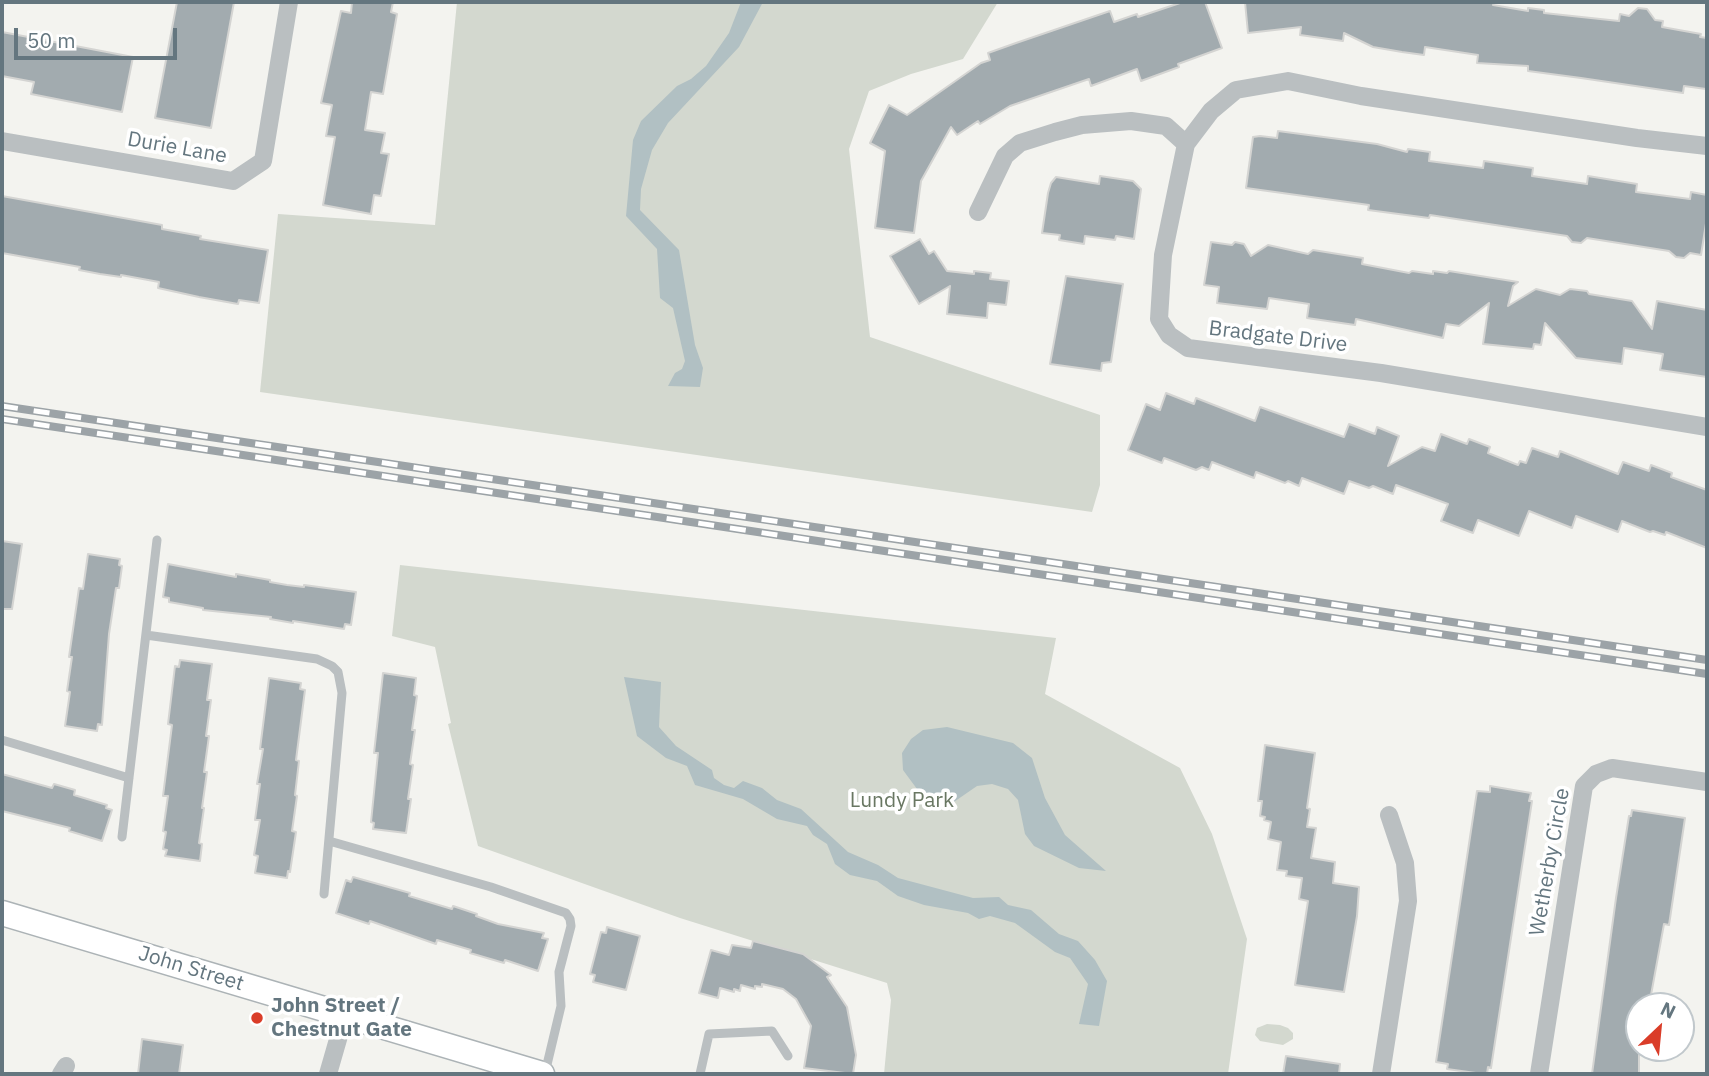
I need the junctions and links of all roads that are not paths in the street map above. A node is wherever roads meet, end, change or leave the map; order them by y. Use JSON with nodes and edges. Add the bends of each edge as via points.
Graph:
{"nodes":[{"id":1,"x":289,"y":2,"type":"edge"},
{"id":2,"x":2,"y":141,"type":"edge"},
{"id":3,"x":1186,"y":144,"type":"junction"},
{"id":4,"x":1707,"y":146,"type":"edge"},
{"id":5,"x":978,"y":212,"type":"dead end"},
{"id":6,"x":1707,"y":426,"type":"edge"},
{"id":7,"x":156,"y":540,"type":"dead end"},
{"id":8,"x":146,"y":635,"type":"junction"},
{"id":9,"x":2,"y":740,"type":"edge"},
{"id":10,"x":129,"y":778,"type":"junction"},
{"id":11,"x":1707,"y":782,"type":"edge"},
{"id":12,"x":1390,"y":815,"type":"dead end"},
{"id":13,"x":122,"y":837,"type":"dead end"},
{"id":14,"x":329,"y":841,"type":"junction"},
{"id":15,"x":324,"y":894,"type":"dead end"},
{"id":16,"x":2,"y":913,"type":"edge"},
{"id":17,"x":345,"y":1015,"type":"junction"},
{"id":18,"x":788,"y":1056,"type":"dead end"},
{"id":19,"x":328,"y":1074,"type":"edge"},
{"id":20,"x":543,"y":1074,"type":"edge"},
{"id":21,"x":700,"y":1074,"type":"edge"},
{"id":22,"x":1381,"y":1074,"type":"edge"},
{"id":23,"x":1539,"y":1074,"type":"edge"}],
"edges":[{"from":1,"to":2,"type":"street","name":"Durie Lane","via":[[263,161],[233,181]]},
{"from":3,"to":4,"type":"street","name":"Bradgate Drive","via":[[1211,111],[1236,90],[1289,81],[1362,96]]},
{"from":3,"to":5,"type":"street","via":[[1166,126],[1130,121],[1082,125],[1032,140],[1005,156]]},
{"from":3,"to":6,"type":"street","name":"Bradgate Drive","via":[[1163,255],[1159,319],[1169,335],[1188,348],[1381,373]]},
{"from":7,"to":8,"type":"lane"},
{"from":8,"to":10,"type":"lane"},
{"from":8,"to":14,"type":"lane","via":[[317,659],[338,672],[342,686]]},
{"from":9,"to":10,"type":"lane"},
{"from":10,"to":13,"type":"lane"},
{"from":11,"to":23,"type":"street","name":"Wetherby Circle","via":[[1612,768],[1596,774],[1584,786]]},
{"from":12,"to":22,"type":"street","via":[[1405,863],[1408,901]]},
{"from":14,"to":15,"type":"lane"},
{"from":14,"to":20,"type":"lane","via":[[566,913],[570,926],[559,975],[561,1006]]},
{"from":16,"to":17,"type":"main road","name":"John Street"},
{"from":17,"to":19,"type":"street"},
{"from":17,"to":20,"type":"main road","name":"John Street"},
{"from":18,"to":21,"type":"lane","via":[[772,1031],[709,1034]]}]}
